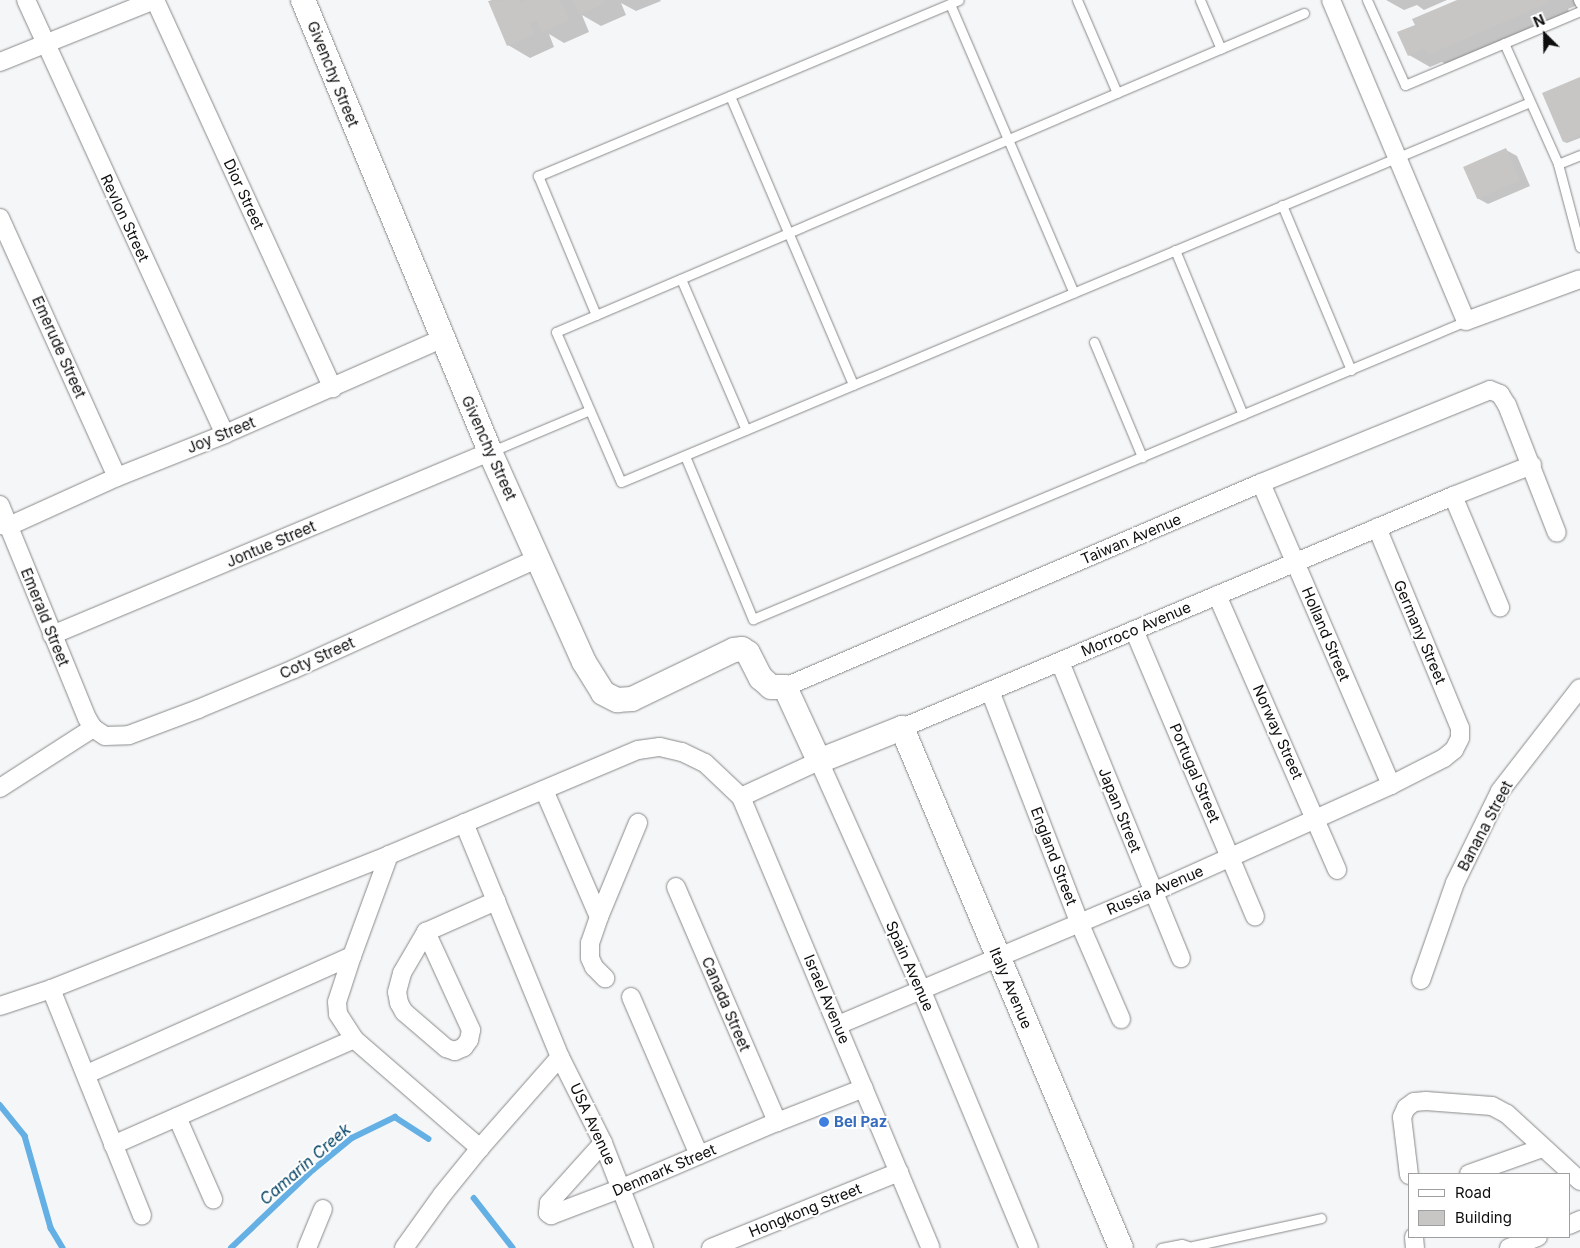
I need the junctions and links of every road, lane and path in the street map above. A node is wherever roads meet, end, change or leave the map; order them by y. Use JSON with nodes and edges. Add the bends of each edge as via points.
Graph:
{"nodes":[{"id":1,"x":26,"y":0,"type":"edge"},
{"id":2,"x":155,"y":0,"type":"edge"},
{"id":3,"x":302,"y":0,"type":"edge"},
{"id":4,"x":1077,"y":0,"type":"edge"},
{"id":5,"x":1200,"y":0,"type":"edge"},
{"id":6,"x":1331,"y":0,"type":"edge"},
{"id":7,"x":1367,"y":0,"type":"edge"},
{"id":8,"x":1578,"y":0,"type":"edge"},
{"id":9,"x":955,"y":2,"type":"edge"},
{"id":10,"x":1580,"y":4,"type":"edge"},
{"id":11,"x":1580,"y":11,"type":"edge"},
{"id":12,"x":1304,"y":13,"type":"dead end"},
{"id":13,"x":1504,"y":43,"type":"junction"},
{"id":14,"x":45,"y":45,"type":"junction"},
{"id":15,"x":1221,"y":49,"type":"junction"},
{"id":16,"x":0,"y":62,"type":"edge"},
{"id":17,"x":1117,"y":93,"type":"junction"},
{"id":18,"x":730,"y":96,"type":"junction"},
{"id":19,"x":1530,"y":102,"type":"junction"},
{"id":20,"x":1008,"y":140,"type":"junction"},
{"id":21,"x":1397,"y":157,"type":"junction"},
{"id":22,"x":1579,"y":158,"type":"edge"},
{"id":23,"x":1558,"y":164,"type":"junction"},
{"id":24,"x":1282,"y":205,"type":"junction"},
{"id":25,"x":0,"y":218,"type":"edge"},
{"id":26,"x":788,"y":233,"type":"junction"},
{"id":27,"x":1580,"y":247,"type":"edge"},
{"id":28,"x":1175,"y":250,"type":"junction"},
{"id":29,"x":681,"y":279,"type":"junction"},
{"id":30,"x":1580,"y":279,"type":"edge"},
{"id":31,"x":1074,"y":293,"type":"junction"},
{"id":32,"x":596,"y":315,"type":"junction"},
{"id":33,"x":1466,"y":321,"type":"junction"},
{"id":34,"x":442,"y":339,"type":"junction"},
{"id":35,"x":1094,"y":342,"type":"dead end"},
{"id":36,"x":1351,"y":370,"type":"junction"},
{"id":37,"x":853,"y":385,"type":"junction"},
{"id":38,"x":333,"y":388,"type":"junction"},
{"id":39,"x":590,"y":410,"type":"junction"},
{"id":40,"x":1243,"y":415,"type":"junction"},
{"id":41,"x":746,"y":430,"type":"junction"},
{"id":42,"x":225,"y":434,"type":"junction"},
{"id":43,"x":490,"y":452,"type":"junction"},
{"id":44,"x":686,"y":456,"type":"junction"},
{"id":45,"x":1142,"y":457,"type":"junction"},
{"id":46,"x":1532,"y":465,"type":"junction"},
{"id":47,"x":116,"y":478,"type":"junction"},
{"id":48,"x":1261,"y":483,"type":"junction"},
{"id":49,"x":1453,"y":496,"type":"junction"},
{"id":50,"x":0,"y":505,"type":"edge"},
{"id":51,"x":5,"y":525,"type":"edge"},
{"id":52,"x":1377,"y":528,"type":"junction"},
{"id":53,"x":1557,"y":533,"type":"dead end"},
{"id":54,"x":537,"y":558,"type":"junction"},
{"id":55,"x":1295,"y":562,"type":"junction"},
{"id":56,"x":1217,"y":595,"type":"junction"},
{"id":57,"x":1500,"y":607,"type":"dead end"},
{"id":58,"x":1134,"y":630,"type":"junction"},
{"id":59,"x":52,"y":635,"type":"junction"},
{"id":60,"x":1060,"y":662,"type":"junction"},
{"id":61,"x":784,"y":688,"type":"junction"},
{"id":62,"x":1580,"y":688,"type":"edge"},
{"id":63,"x":990,"y":691,"type":"junction"},
{"id":64,"x":93,"y":728,"type":"junction"},
{"id":65,"x":902,"y":728,"type":"junction"},
{"id":66,"x":1460,"y":738,"type":"joint"},
{"id":67,"x":819,"y":761,"type":"junction"},
{"id":68,"x":1391,"y":785,"type":"junction"},
{"id":69,"x":0,"y":788,"type":"edge"},
{"id":70,"x":544,"y":790,"type":"junction"},
{"id":71,"x":741,"y":797,"type":"junction"},
{"id":72,"x":1316,"y":819,"type":"junction"},
{"id":73,"x":464,"y":823,"type":"junction"},
{"id":74,"x":638,"y":823,"type":"dead end"},
{"id":75,"x":389,"y":855,"type":"junction"},
{"id":76,"x":1230,"y":858,"type":"junction"},
{"id":77,"x":1338,"y":870,"type":"dead end"},
{"id":78,"x":676,"y":887,"type":"dead end"},
{"id":79,"x":1153,"y":892,"type":"junction"},
{"id":80,"x":496,"y":902,"type":"junction"},
{"id":81,"x":1255,"y":916,"type":"dead end"},
{"id":82,"x":599,"y":917,"type":"junction"},
{"id":83,"x":1079,"y":922,"type":"junction"},
{"id":84,"x":426,"y":932,"type":"junction"},
{"id":85,"x":352,"y":956,"type":"junction"},
{"id":86,"x":998,"y":957,"type":"junction"},
{"id":87,"x":1182,"y":958,"type":"dead end"},
{"id":88,"x":606,"y":978,"type":"dead end"},
{"id":89,"x":1421,"y":980,"type":"dead end"},
{"id":90,"x":51,"y":989,"type":"junction"},
{"id":91,"x":921,"y":989,"type":"junction"},
{"id":92,"x":631,"y":997,"type":"dead end"},
{"id":93,"x":0,"y":1006,"type":"edge"},
{"id":94,"x":1121,"y":1019,"type":"dead end"},
{"id":95,"x":838,"y":1025,"type":"junction"},
{"id":96,"x":354,"y":1039,"type":"junction"},
{"id":97,"x":560,"y":1057,"type":"junction"},
{"id":98,"x":86,"y":1074,"type":"junction"},
{"id":99,"x":864,"y":1088,"type":"junction"},
{"id":100,"x":177,"y":1117,"type":"junction"},
{"id":101,"x":777,"y":1122,"type":"junction"},
{"id":102,"x":604,"y":1143,"type":"junction"},
{"id":103,"x":113,"y":1145,"type":"junction"},
{"id":104,"x":1542,"y":1148,"type":"junction"},
{"id":105,"x":475,"y":1154,"type":"junction"},
{"id":106,"x":699,"y":1155,"type":"junction"},
{"id":107,"x":899,"y":1172,"type":"junction"},
{"id":108,"x":1409,"y":1173,"type":"edge"},
{"id":109,"x":1472,"y":1173,"type":"edge"},
{"id":110,"x":1580,"y":1181,"type":"edge"},
{"id":111,"x":622,"y":1188,"type":"junction"},
{"id":112,"x":213,"y":1199,"type":"dead end"},
{"id":113,"x":323,"y":1209,"type":"dead end"},
{"id":114,"x":142,"y":1216,"type":"dead end"},
{"id":115,"x":1321,"y":1218,"type":"dead end"},
{"id":116,"x":1535,"y":1238,"type":"edge"},
{"id":117,"x":928,"y":1247,"type":"edge"},
{"id":118,"x":1194,"y":1247,"type":"edge"},
{"id":119,"x":306,"y":1248,"type":"edge"},
{"id":120,"x":404,"y":1248,"type":"edge"},
{"id":121,"x":644,"y":1248,"type":"edge"},
{"id":122,"x":711,"y":1248,"type":"edge"},
{"id":123,"x":1029,"y":1248,"type":"edge"},
{"id":124,"x":1121,"y":1248,"type":"edge"},
{"id":125,"x":1161,"y":1248,"type":"edge"},
{"id":126,"x":1509,"y":1248,"type":"edge"}],
"edges":[{"from":1,"to":14,"type":"street","name":"Revlon Street"},
{"from":2,"to":14,"type":"street"},
{"from":2,"to":38,"type":"street","name":"Dior Street"},
{"from":3,"to":34,"type":"street","name":"Givenchy Street"},
{"from":4,"to":17,"type":"lane"},
{"from":5,"to":15,"type":"lane"},
{"from":6,"to":21,"type":"street"},
{"from":7,"to":13,"type":"lane","via":[[1405,85]]},
{"from":8,"to":10,"type":"lane"},
{"from":9,"to":18,"type":"lane"},
{"from":9,"to":20,"type":"lane"},
{"from":11,"to":13,"type":"lane"},
{"from":12,"to":15,"type":"lane"},
{"from":13,"to":19,"type":"lane"},
{"from":14,"to":16,"type":"street"},
{"from":14,"to":42,"type":"street","name":"Revlon Street"},
{"from":15,"to":17,"type":"lane"},
{"from":17,"to":20,"type":"lane"},
{"from":18,"to":26,"type":"lane"},
{"from":18,"to":32,"type":"lane","via":[[538,176]]},
{"from":19,"to":21,"type":"lane"},
{"from":19,"to":23,"type":"lane"},
{"from":20,"to":26,"type":"lane"},
{"from":20,"to":31,"type":"lane"},
{"from":21,"to":24,"type":"lane"},
{"from":21,"to":33,"type":"street"},
{"from":22,"to":23,"type":"lane"},
{"from":23,"to":27,"type":"lane"},
{"from":24,"to":28,"type":"lane"},
{"from":24,"to":36,"type":"lane"},
{"from":25,"to":47,"type":"street","name":"Emerude Street"},
{"from":26,"to":29,"type":"lane"},
{"from":26,"to":37,"type":"lane"},
{"from":28,"to":31,"type":"lane"},
{"from":28,"to":40,"type":"lane"},
{"from":29,"to":32,"type":"lane"},
{"from":29,"to":41,"type":"lane"},
{"from":30,"to":33,"type":"street"},
{"from":31,"to":37,"type":"lane"},
{"from":32,"to":39,"type":"lane","via":[[556,332]]},
{"from":33,"to":36,"type":"lane"},
{"from":34,"to":38,"type":"street","name":"Joy Street"},
{"from":34,"to":43,"type":"street","name":"Givenchy Street"},
{"from":35,"to":45,"type":"lane"},
{"from":36,"to":40,"type":"lane"},
{"from":37,"to":41,"type":"lane"},
{"from":38,"to":42,"type":"street","name":"Joy Street"},
{"from":39,"to":43,"type":"lane"},
{"from":39,"to":44,"type":"lane","via":[[621,482]]},
{"from":40,"to":45,"type":"lane"},
{"from":41,"to":44,"type":"lane"},
{"from":42,"to":47,"type":"street","name":"Joy Street"},
{"from":43,"to":54,"type":"street","name":"Givenchy Street"},
{"from":43,"to":59,"type":"street","name":"Jontue Street"},
{"from":44,"to":45,"type":"lane","via":[[753,619]]},
{"from":46,"to":48,"type":"street","name":"Taiwan Avenue","via":[[1507,405],[1500,394],[1490,390]]},
{"from":46,"to":49,"type":"street","name":"Morroco Avenue"},
{"from":46,"to":53,"type":"street"},
{"from":47,"to":51,"type":"street","name":"Joy Street"},
{"from":48,"to":55,"type":"street","name":"Holland Street"},
{"from":48,"to":61,"type":"street","name":"Taiwan Avenue"},
{"from":49,"to":52,"type":"street","name":"Morroco Avenue"},
{"from":49,"to":57,"type":"street"},
{"from":50,"to":51,"type":"street","name":"Emerald Street"},
{"from":51,"to":59,"type":"street","name":"Emerald Street"},
{"from":52,"to":55,"type":"street","name":"Morroco Avenue"},
{"from":52,"to":66,"type":"street","name":"Germany Street","via":[[1460,728]]},
{"from":54,"to":61,"type":"street","name":"Givenchy Street","via":[[584,662],[603,693],[616,700],[632,699],[742,649],[748,653],[761,678],[771,687]]},
{"from":54,"to":64,"type":"street","name":"Coty Street","via":[[294,669],[129,735],[105,736]]},
{"from":55,"to":56,"type":"street","name":"Morroco Avenue"},
{"from":55,"to":68,"type":"street","name":"Holland Street"},
{"from":56,"to":58,"type":"street","name":"Morroco Avenue"},
{"from":56,"to":72,"type":"street","name":"Norway Street"},
{"from":58,"to":60,"type":"street","name":"Morroco Avenue"},
{"from":58,"to":76,"type":"street","name":"Portugal Street"},
{"from":59,"to":64,"type":"street","name":"Emerald Street"},
{"from":60,"to":63,"type":"street","name":"Morroco Avenue"},
{"from":60,"to":79,"type":"street","name":"Japan Street"},
{"from":61,"to":67,"type":"street","name":"Spain Avenue"},
{"from":62,"to":89,"type":"street","name":"Banana Street","via":[[1500,791],[1455,883]]},
{"from":63,"to":65,"type":"street","name":"Morroco Avenue"},
{"from":63,"to":83,"type":"street","name":"England Street"},
{"from":64,"to":69,"type":"street"},
{"from":65,"to":67,"type":"street","name":"Morroco Avenue"},
{"from":65,"to":86,"type":"street","name":"Italy Avenue"},
{"from":66,"to":68,"type":"street","name":"Russia Avenue","via":[[1454,750],[1444,758]]},
{"from":67,"to":71,"type":"street","name":"Morroco Avenue"},
{"from":67,"to":91,"type":"street","name":"Spain Avenue"},
{"from":68,"to":72,"type":"street","name":"Russia Avenue"},
{"from":70,"to":71,"type":"street","name":"Israel Avenue","via":[[638,750],[660,747],[682,752],[705,763]]},
{"from":70,"to":73,"type":"street","name":"Israel Avenue"},
{"from":70,"to":82,"type":"street"},
{"from":71,"to":95,"type":"street","name":"Israel Avenue"},
{"from":72,"to":76,"type":"street","name":"Russia Avenue"},
{"from":72,"to":77,"type":"street","name":"Norway Street"},
{"from":73,"to":75,"type":"street","name":"Israel Avenue"},
{"from":73,"to":80,"type":"street","name":"USA Avenue"},
{"from":74,"to":82,"type":"street"},
{"from":75,"to":85,"type":"street"},
{"from":75,"to":90,"type":"street","name":"Israel Avenue"},
{"from":76,"to":79,"type":"street","name":"Russia Avenue"},
{"from":76,"to":81,"type":"street","name":"Portugal Street"},
{"from":78,"to":101,"type":"street","name":"Canada Street"},
{"from":79,"to":83,"type":"street","name":"Russia Avenue"},
{"from":79,"to":87,"type":"street","name":"Japan Street"},
{"from":80,"to":84,"type":"street"},
{"from":80,"to":97,"type":"street","name":"USA Avenue"},
{"from":82,"to":88,"type":"street","via":[[590,943],[590,958]]},
{"from":83,"to":86,"type":"street","name":"Russia Avenue"},
{"from":83,"to":94,"type":"street","name":"England Street"},
{"from":84,"to":84,"type":"street","via":[[402,973],[397,992],[399,1003],[416,1023],[446,1048],[455,1051],[464,1047],[471,1030]]},
{"from":85,"to":96,"type":"street","via":[[337,1002],[338,1014]]},
{"from":85,"to":98,"type":"street"},
{"from":86,"to":91,"type":"street","name":"Russia Avenue"},
{"from":86,"to":124,"type":"street","name":"Italy Avenue"},
{"from":90,"to":93,"type":"street","name":"Israel Avenue"},
{"from":90,"to":98,"type":"street"},
{"from":91,"to":95,"type":"street","name":"Russia Avenue"},
{"from":91,"to":123,"type":"street","name":"Spain Avenue"},
{"from":92,"to":106,"type":"street"},
{"from":95,"to":99,"type":"street","name":"Israel Avenue"},
{"from":96,"to":100,"type":"street"},
{"from":96,"to":105,"type":"street"},
{"from":97,"to":102,"type":"street","name":"USA Avenue"},
{"from":97,"to":105,"type":"street"},
{"from":98,"to":103,"type":"street"},
{"from":99,"to":101,"type":"street","name":"Denmark Street"},
{"from":99,"to":107,"type":"street","name":"Israel Avenue"},
{"from":100,"to":103,"type":"street"},
{"from":100,"to":112,"type":"street"},
{"from":101,"to":106,"type":"street","name":"Denmark Street"},
{"from":102,"to":111,"type":"street","name":"USA Avenue"},
{"from":102,"to":111,"type":"street","name":"Denmark Street","via":[[550,1203],[548,1213],[551,1215]]},
{"from":103,"to":114,"type":"street"},
{"from":104,"to":108,"type":"street","via":[[1523,1127],[1492,1106],[1414,1102],[1402,1117]]},
{"from":104,"to":109,"type":"street"},
{"from":104,"to":110,"type":"street"},
{"from":105,"to":120,"type":"street"},
{"from":106,"to":111,"type":"street","name":"Denmark Street"},
{"from":107,"to":117,"type":"street","name":"Israel Avenue"},
{"from":107,"to":122,"type":"street","name":"Hongkong Street"},
{"from":111,"to":121,"type":"street","name":"USA Avenue"},
{"from":113,"to":119,"type":"street"},
{"from":115,"to":118,"type":"lane"},
{"from":116,"to":126,"type":"street"},
{"from":118,"to":125,"type":"lane","via":[[1182,1244]]}]}
